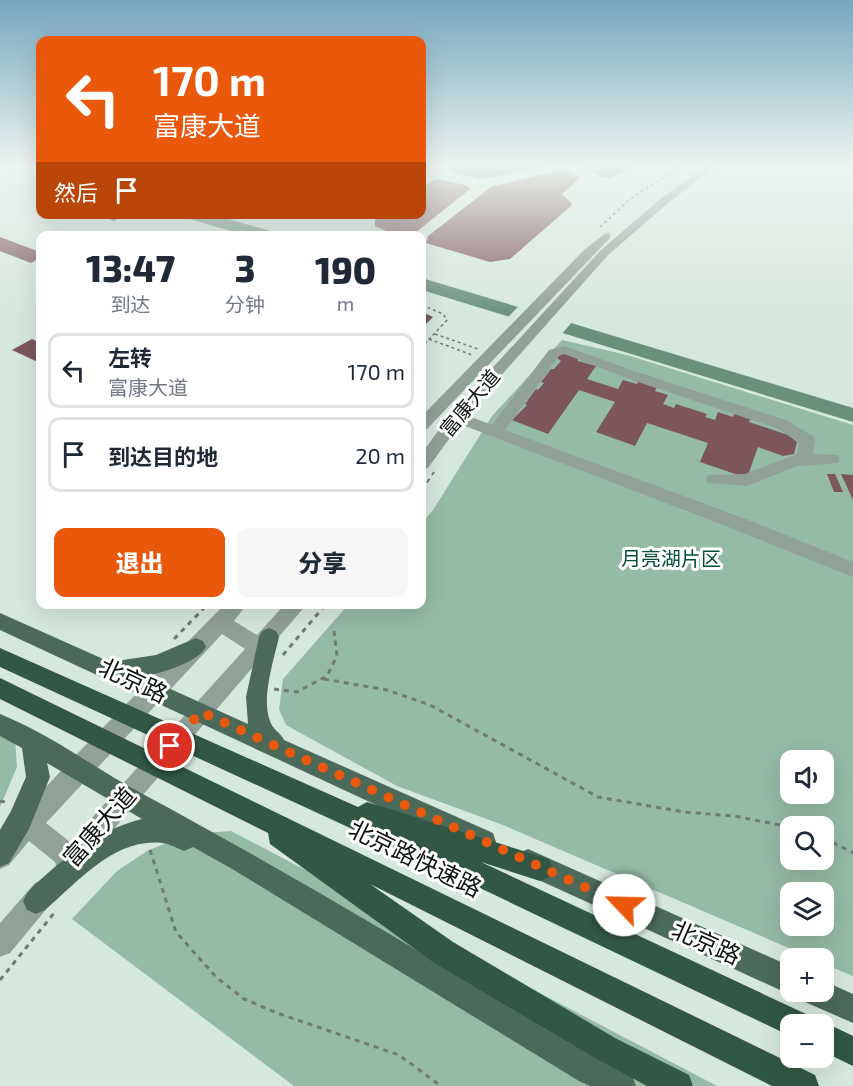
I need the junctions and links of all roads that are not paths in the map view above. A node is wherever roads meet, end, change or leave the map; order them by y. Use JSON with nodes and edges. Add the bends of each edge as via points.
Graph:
{"nodes":[{"id":1,"x":628,"y":217,"type":"edge"},
{"id":2,"x":646,"y":217,"type":"edge"},
{"id":3,"x":513,"y":342,"type":"junction"},
{"id":4,"x":456,"y":417,"type":"junction"},
{"id":5,"x":426,"y":421,"type":"edge"},
{"id":6,"x":495,"y":432,"type":"junction"},
{"id":7,"x":426,"y":458,"type":"edge"},
{"id":8,"x":804,"y":459,"type":"junction"},
{"id":9,"x":832,"y":459,"type":"dead end"},
{"id":10,"x":714,"y":479,"type":"dead end"},
{"id":11,"x":853,"y":570,"type":"edge"},
{"id":12,"x":233,"y":609,"type":"edge"},
{"id":13,"x":295,"y":609,"type":"edge"},
{"id":14,"x":0,"y":621,"type":"edge"},
{"id":15,"x":220,"y":623,"type":"junction"},
{"id":16,"x":196,"y":647,"type":"junction"},
{"id":17,"x":268,"y":649,"type":"junction"},
{"id":18,"x":0,"y":657,"type":"edge"},
{"id":19,"x":109,"y":670,"type":"junction"},
{"id":20,"x":0,"y":688,"type":"edge"},
{"id":21,"x":153,"y":691,"type":"junction"},
{"id":22,"x":201,"y":712,"type":"junction"},
{"id":23,"x":0,"y":725,"type":"edge"},
{"id":24,"x":32,"y":741,"type":"junction"},
{"id":25,"x":278,"y":748,"type":"junction"},
{"id":26,"x":78,"y":769,"type":"junction"},
{"id":27,"x":285,"y":788,"type":"junction"},
{"id":28,"x":125,"y":797,"type":"junction"},
{"id":29,"x":233,"y":803,"type":"junction"},
{"id":30,"x":28,"y":825,"type":"junction"},
{"id":31,"x":0,"y":855,"type":"edge"},
{"id":32,"x":72,"y":859,"type":"junction"},
{"id":33,"x":243,"y":861,"type":"junction"},
{"id":34,"x":540,"y":868,"type":"junction"},
{"id":35,"x":47,"y":904,"type":"junction"},
{"id":36,"x":0,"y":943,"type":"edge"},
{"id":37,"x":780,"y":976,"type":"edge"},
{"id":38,"x":834,"y":1000,"type":"edge"},
{"id":39,"x":853,"y":1009,"type":"edge"},
{"id":40,"x":780,"y":1016,"type":"edge"},
{"id":41,"x":834,"y":1042,"type":"edge"},
{"id":42,"x":853,"y":1051,"type":"edge"},
{"id":43,"x":621,"y":1086,"type":"edge"},
{"id":44,"x":678,"y":1086,"type":"edge"},
{"id":45,"x":804,"y":1086,"type":"edge"}],
"edges":[{"from":1,"to":3,"type":"street","via":[[588,252],[533,311]]},
{"from":2,"to":3,"type":"street","via":[[604,253],[547,316]]},
{"from":3,"to":4,"type":"street","name":"富康大道"},
{"from":3,"to":5,"type":"street","name":"富康大道"},
{"from":4,"to":6,"type":"street"},
{"from":4,"to":7,"type":"street","name":"富康大道"},
{"from":6,"to":8,"type":"street","via":[[554,353],[565,350],[781,424],[807,440]]},
{"from":6,"to":11,"type":"street"},
{"from":8,"to":9,"type":"street"},
{"from":8,"to":10,"type":"street","via":[[786,462],[747,480]]},
{"from":12,"to":15,"type":"street"},
{"from":13,"to":17,"type":"street","name":"富康大道"},
{"from":14,"to":19,"type":"main road","name":"北京路"},
{"from":15,"to":16,"type":"street"},
{"from":15,"to":17,"type":"street"},
{"from":16,"to":19,"type":"main road","via":[[149,668]]},
{"from":16,"to":21,"type":"street"},
{"from":17,"to":22,"type":"street","name":"富康大道"},
{"from":17,"to":25,"type":"main road","via":[[257,712],[262,729]]},
{"from":18,"to":27,"type":"highway","name":"北京路快速路"},
{"from":19,"to":21,"type":"main road","name":"北京路"},
{"from":20,"to":29,"type":"highway","name":"北京路快速路"},
{"from":21,"to":22,"type":"main road","name":"北京路"},
{"from":21,"to":26,"type":"street"},
{"from":22,"to":25,"type":"main road","name":"北京路"},
{"from":22,"to":28,"type":"street","name":"富康大道"},
{"from":23,"to":24,"type":"main road"},
{"from":24,"to":26,"type":"main road"},
{"from":24,"to":31,"type":"main road","via":[[38,777]]},
{"from":25,"to":34,"type":"main road","name":"北京路"},
{"from":26,"to":28,"type":"main road"},
{"from":26,"to":30,"type":"street"},
{"from":27,"to":34,"type":"highway"},
{"from":27,"to":40,"type":"highway","name":"北京路快速路","via":[[470,870]]},
{"from":28,"to":32,"type":"street","name":"富康大道"},
{"from":28,"to":33,"type":"main road"},
{"from":29,"to":44,"type":"highway","via":[[443,952],[605,1048]]},
{"from":29,"to":45,"type":"highway","name":"北京路快速路"},
{"from":30,"to":31,"type":"street"},
{"from":30,"to":32,"type":"street"},
{"from":32,"to":35,"type":"street","name":"富康大道"},
{"from":33,"to":35,"type":"main road","via":[[163,831],[133,833],[108,842]]},
{"from":33,"to":43,"type":"main road"},
{"from":34,"to":37,"type":"main road","name":"北京路"},
{"from":35,"to":36,"type":"street","name":"富康大道"},
{"from":38,"to":39,"type":"main road"},
{"from":41,"to":42,"type":"highway"}]}
